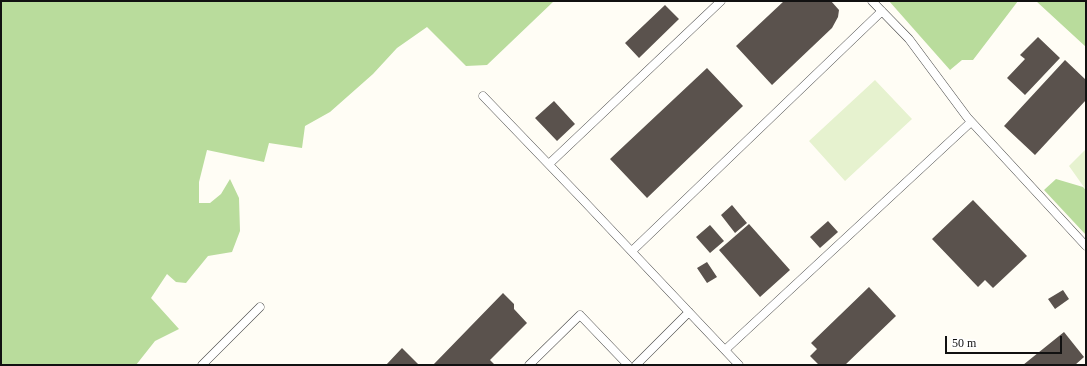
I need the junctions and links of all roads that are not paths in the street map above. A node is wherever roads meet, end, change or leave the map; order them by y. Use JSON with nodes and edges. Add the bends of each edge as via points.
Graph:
{"nodes":[{"id":1,"x":721,"y":1,"type":"edge"},
{"id":2,"x":872,"y":1,"type":"edge"},
{"id":3,"x":882,"y":11,"type":"junction"},
{"id":4,"x":483,"y":96,"type":"dead end"},
{"id":5,"x":971,"y":122,"type":"junction"},
{"id":6,"x":549,"y":164,"type":"junction"},
{"id":7,"x":1086,"y":246,"type":"edge"},
{"id":8,"x":632,"y":251,"type":"junction"},
{"id":9,"x":260,"y":307,"type":"dead end"},
{"id":10,"x":689,"y":312,"type":"junction"},
{"id":11,"x":725,"y":350,"type":"junction"},
{"id":12,"x":202,"y":365,"type":"edge"},
{"id":13,"x":529,"y":365,"type":"edge"},
{"id":14,"x":628,"y":365,"type":"edge"},
{"id":15,"x":636,"y":365,"type":"edge"},
{"id":16,"x":739,"y":365,"type":"edge"}],
"edges":[{"from":1,"to":6,"type":"lane"},
{"from":2,"to":3,"type":"lane"},
{"from":3,"to":5,"type":"lane","via":[[909,39]]},
{"from":3,"to":8,"type":"lane"},
{"from":4,"to":6,"type":"lane"},
{"from":5,"to":7,"type":"lane"},
{"from":5,"to":11,"type":"lane"},
{"from":6,"to":8,"type":"lane"},
{"from":8,"to":10,"type":"lane"},
{"from":9,"to":12,"type":"lane"},
{"from":10,"to":11,"type":"lane"},
{"from":10,"to":15,"type":"lane"},
{"from":11,"to":16,"type":"lane"},
{"from":13,"to":14,"type":"lane","via":[[580,315]]}]}
